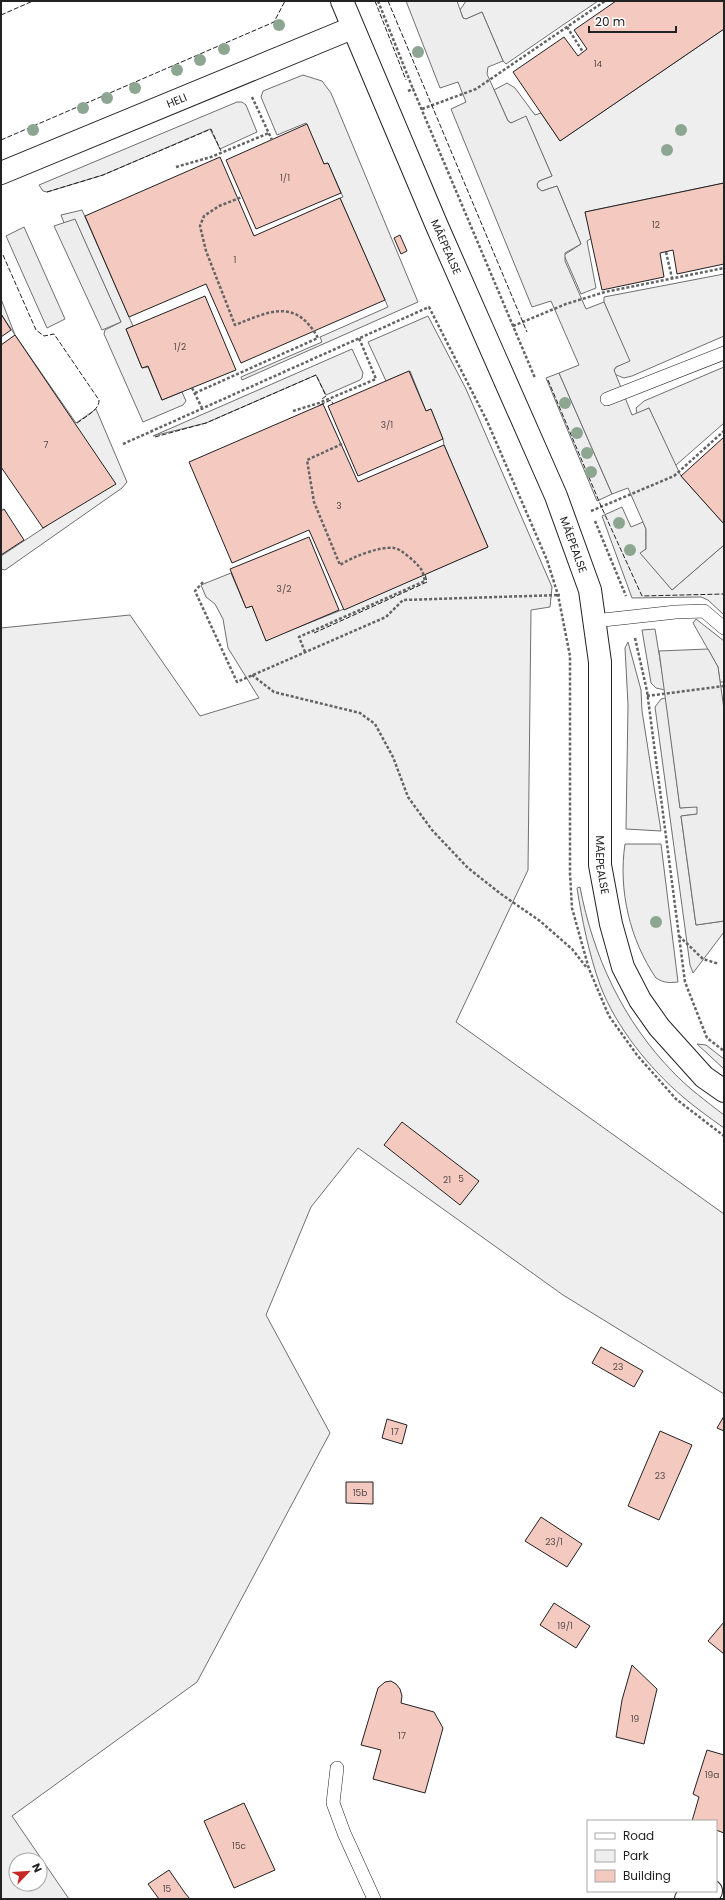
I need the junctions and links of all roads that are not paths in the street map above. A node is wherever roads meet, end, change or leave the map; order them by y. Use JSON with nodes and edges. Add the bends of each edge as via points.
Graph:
{"nodes":[{"id":1,"x":342,"y":1,"type":"edge"},
{"id":2,"x":352,"y":28,"type":"junction"},
{"id":3,"x":1,"y":173,"type":"edge"},
{"id":4,"x":724,"y":353,"type":"edge"},
{"id":5,"x":608,"y":400,"type":"dead end"},
{"id":6,"x":594,"y":621,"type":"junction"},
{"id":7,"x":724,"y":628,"type":"edge"},
{"id":8,"x":724,"y":1091,"type":"edge"},
{"id":9,"x":337,"y":1768,"type":"dead end"},
{"id":10,"x":708,"y":1892,"type":"edge"},
{"id":11,"x":374,"y":1899,"type":"edge"},
{"id":12,"x":686,"y":1899,"type":"edge"}],
"edges":[{"from":1,"to":2,"type":"street","name":"MÄEPEALSE"},
{"from":2,"to":3,"type":"street","name":"HELI"},
{"from":2,"to":6,"type":"street","name":"MÄEPEALSE","via":[[556,496],[590,590]]},
{"from":4,"to":5,"type":"lane"},
{"from":6,"to":7,"type":"lane","via":[[704,610]]},
{"from":6,"to":8,"type":"street","name":"MÄEPEALSE","via":[[600,662],[600,865],[613,931],[623,967],[640,1000],[659,1027],[704,1077]]},
{"from":9,"to":11,"type":"lane","via":[[333,1802]]},
{"from":10,"to":12,"type":"street"}]}
